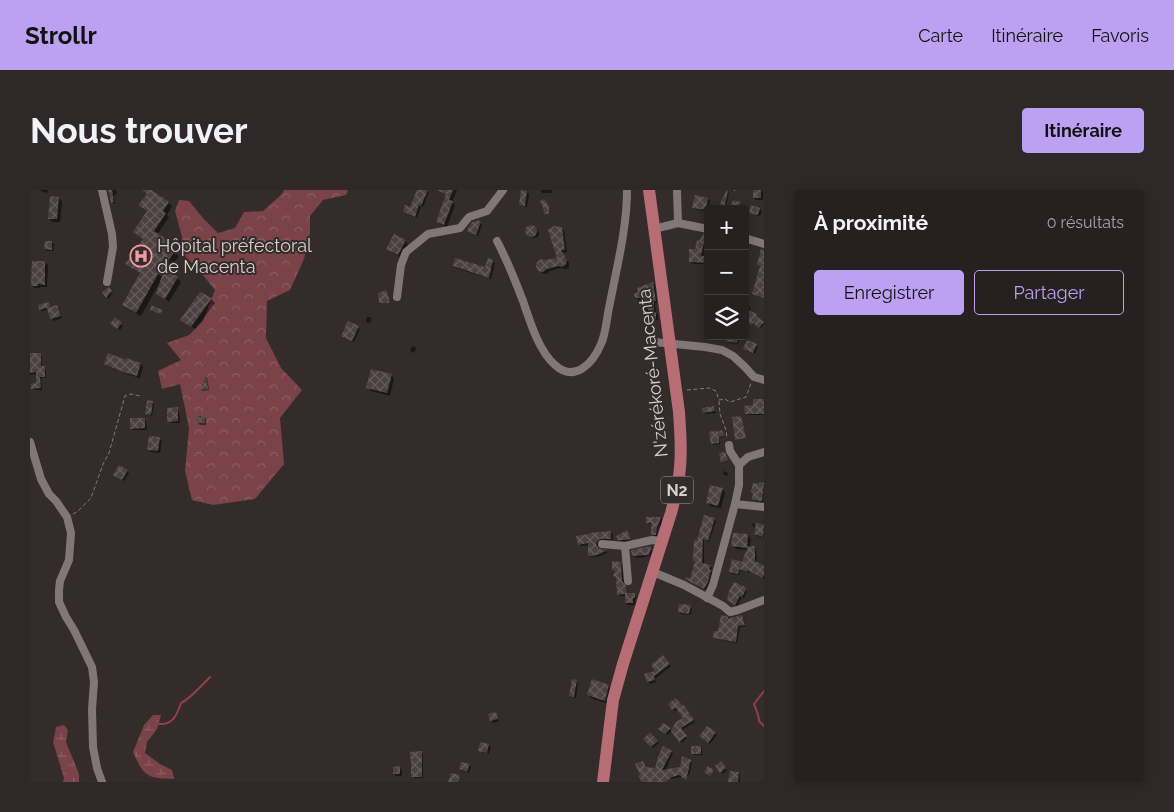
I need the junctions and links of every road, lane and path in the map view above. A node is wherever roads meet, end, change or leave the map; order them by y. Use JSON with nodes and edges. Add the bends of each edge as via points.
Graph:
{"nodes":[{"id":1,"x":102,"y":190,"type":"edge"},
{"id":2,"x":503,"y":190,"type":"edge"},
{"id":3,"x":627,"y":190,"type":"edge"},
{"id":4,"x":649,"y":190,"type":"edge"},
{"id":5,"x":678,"y":190,"type":"edge"},
{"id":6,"x":678,"y":223,"type":"junction"},
{"id":7,"x":704,"y":228,"type":"edge"},
{"id":8,"x":654,"y":229,"type":"junction"},
{"id":9,"x":749,"y":239,"type":"edge"},
{"id":10,"x":497,"y":241,"type":"dead end"},
{"id":11,"x":764,"y":244,"type":"edge"},
{"id":12,"x":107,"y":282,"type":"dead end"},
{"id":13,"x":397,"y":297,"type":"dead end"},
{"id":14,"x":654,"y":342,"type":"dead end"},
{"id":15,"x":670,"y":344,"type":"junction"},
{"id":16,"x":754,"y":377,"type":"junction"},
{"id":17,"x":764,"y":380,"type":"edge"},
{"id":18,"x":676,"y":391,"type":"junction"},
{"id":19,"x":141,"y":396,"type":"dead end"},
{"id":20,"x":719,"y":400,"type":"junction"},
{"id":21,"x":30,"y":442,"type":"edge"},
{"id":22,"x":729,"y":445,"type":"joint"},
{"id":23,"x":764,"y":452,"type":"edge"},
{"id":24,"x":740,"y":465,"type":"junction"},
{"id":25,"x":735,"y":504,"type":"junction"},
{"id":26,"x":764,"y":507,"type":"edge"},
{"id":27,"x":67,"y":517,"type":"junction"},
{"id":28,"x":663,"y":541,"type":"junction"},
{"id":29,"x":602,"y":544,"type":"dead end"},
{"id":30,"x":624,"y":546,"type":"junction"},
{"id":31,"x":653,"y":572,"type":"junction"},
{"id":32,"x":628,"y":581,"type":"dead end"},
{"id":33,"x":707,"y":598,"type":"junction"},
{"id":34,"x":764,"y":600,"type":"edge"},
{"id":35,"x":102,"y":782,"type":"edge"},
{"id":36,"x":603,"y":782,"type":"edge"}],
"edges":[{"from":1,"to":12,"type":"street","via":[[113,247]]},
{"from":2,"to":13,"type":"street","via":[[487,211],[469,217],[460,228],[428,234],[406,252]]},
{"from":3,"to":10,"type":"street","via":[[627,209],[602,344],[585,368],[568,371],[557,367],[548,358]]},
{"from":4,"to":8,"type":"highway","name":"N'zérékoré-Macenta","number":"N2"},
{"from":5,"to":6,"type":"street"},
{"from":6,"to":7,"type":"street"},
{"from":6,"to":8,"type":"street"},
{"from":8,"to":15,"type":"highway","name":"N'zérékoré-Macenta","number":"N2"},
{"from":9,"to":11,"type":"street"},
{"from":14,"to":15,"type":"street"},
{"from":15,"to":16,"type":"street","via":[[722,350],[733,356]]},
{"from":15,"to":18,"type":"highway","name":"N'zérékoré-Macenta","number":"N2"},
{"from":16,"to":17,"type":"street"},
{"from":16,"to":20,"type":"path","via":[[746,397],[730,402]]},
{"from":18,"to":20,"type":"path","via":[[708,388],[716,391]]},
{"from":18,"to":28,"type":"highway","name":"N'zérékoré-Macenta","number":"N2","via":[[680,467],[678,489]]},
{"from":19,"to":27,"type":"path","via":[[125,396],[109,453],[91,498]]},
{"from":20,"to":22,"type":"path"},
{"from":21,"to":27,"type":"street","via":[[41,479]]},
{"from":22,"to":24,"type":"street"},
{"from":23,"to":24,"type":"street"},
{"from":24,"to":25,"type":"street"},
{"from":25,"to":26,"type":"street"},
{"from":25,"to":33,"type":"street"},
{"from":27,"to":35,"type":"street","via":[[70,548],[69,560],[60,581],[60,602],[92,667],[93,747]]},
{"from":28,"to":30,"type":"street"},
{"from":28,"to":31,"type":"highway","name":"N'zérékoré-Macenta","number":"N2"},
{"from":29,"to":30,"type":"street"},
{"from":30,"to":32,"type":"street"},
{"from":31,"to":33,"type":"street"},
{"from":31,"to":36,"type":"highway","name":"N'zérékoré-Macenta","number":"N2","via":[[613,700]]},
{"from":33,"to":34,"type":"street","via":[[730,612]]}]}
